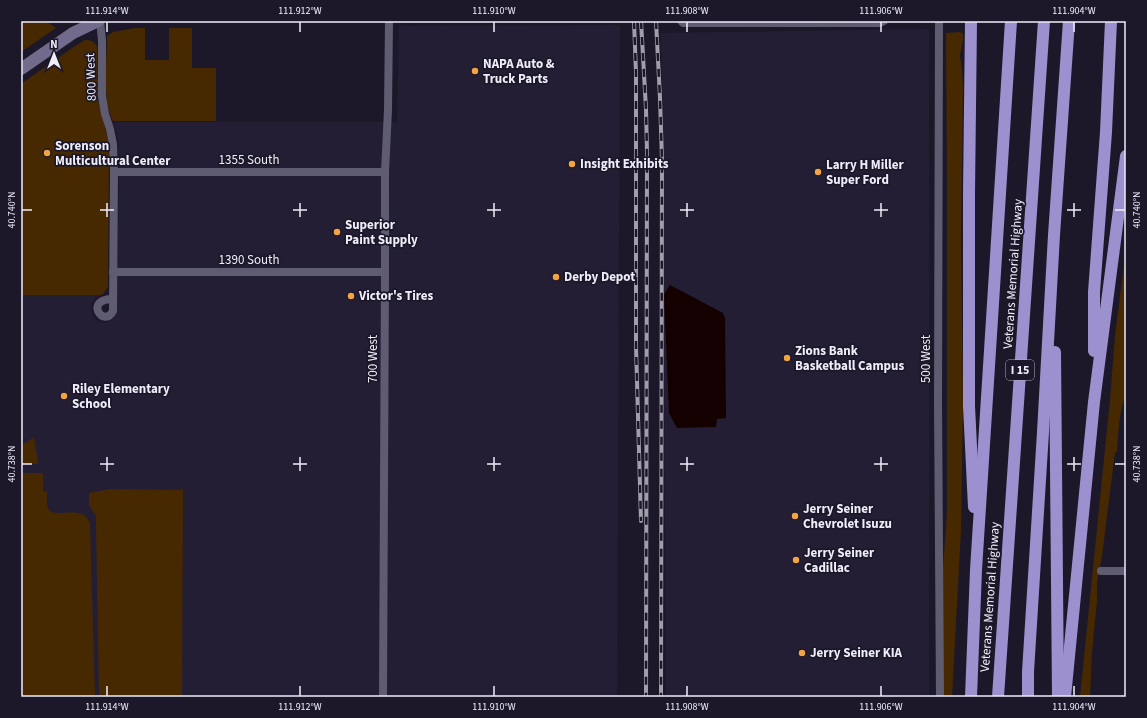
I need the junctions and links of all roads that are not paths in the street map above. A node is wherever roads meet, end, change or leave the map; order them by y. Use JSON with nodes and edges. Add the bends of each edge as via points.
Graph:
{"nodes":[{"id":1,"x":99,"y":21,"type":"edge"},
{"id":2,"x":389,"y":21,"type":"edge"},
{"id":3,"x":681,"y":21,"type":"edge"},
{"id":4,"x":884,"y":21,"type":"edge"},
{"id":5,"x":939,"y":21,"type":"edge"},
{"id":6,"x":971,"y":21,"type":"edge"},
{"id":7,"x":1011,"y":21,"type":"edge"},
{"id":8,"x":1044,"y":21,"type":"edge"},
{"id":9,"x":1069,"y":21,"type":"edge"},
{"id":10,"x":1112,"y":21,"type":"edge"},
{"id":11,"x":21,"y":69,"type":"edge"},
{"id":12,"x":1126,"y":156,"type":"edge"},
{"id":13,"x":114,"y":172,"type":"junction"},
{"id":14,"x":385,"y":172,"type":"junction"},
{"id":15,"x":1054,"y":235,"type":"junction"},
{"id":16,"x":113,"y":272,"type":"junction"},
{"id":17,"x":385,"y":272,"type":"junction"},
{"id":18,"x":113,"y":300,"type":"dead end"},
{"id":19,"x":1094,"y":402,"type":"junction"},
{"id":20,"x":976,"y":570,"type":"junction"},
{"id":21,"x":1100,"y":571,"type":"dead end"},
{"id":22,"x":1126,"y":571,"type":"edge"},
{"id":23,"x":383,"y":697,"type":"edge"},
{"id":24,"x":940,"y":697,"type":"edge"},
{"id":25,"x":971,"y":697,"type":"edge"},
{"id":26,"x":998,"y":697,"type":"edge"},
{"id":27,"x":1028,"y":697,"type":"edge"},
{"id":28,"x":1058,"y":697,"type":"edge"},
{"id":29,"x":1065,"y":697,"type":"edge"}],
"edges":[{"from":1,"to":11,"type":"main road","via":[[73,33]]},
{"from":1,"to":13,"type":"street","name":"800 West","via":[[102,40],[102,96],[112,136]]},
{"from":2,"to":14,"type":"street","name":"700 West"},
{"from":3,"to":4,"type":"street"},
{"from":5,"to":24,"type":"street","name":"500 West"},
{"from":6,"to":20,"type":"highway","via":[[969,406]]},
{"from":7,"to":20,"type":"highway"},
{"from":8,"to":26,"type":"highway","name":"Veterans Memorial Highway","number":"I 15"},
{"from":9,"to":15,"type":"highway","number":"I 15"},
{"from":10,"to":19,"type":"highway","via":[[1094,292]]},
{"from":12,"to":19,"type":"highway"},
{"from":13,"to":14,"type":"street","name":"1355 South"},
{"from":13,"to":16,"type":"street","name":"800 West"},
{"from":14,"to":17,"type":"street","name":"700 West"},
{"from":15,"to":27,"type":"highway","number":"I 15"},
{"from":15,"to":28,"type":"highway"},
{"from":16,"to":17,"type":"street","name":"1390 South"},
{"from":16,"to":18,"type":"street","name":"800 West"},
{"from":17,"to":23,"type":"street","name":"700 West"},
{"from":19,"to":29,"type":"highway"},
{"from":20,"to":25,"type":"highway"},
{"from":21,"to":22,"type":"street"}]}
